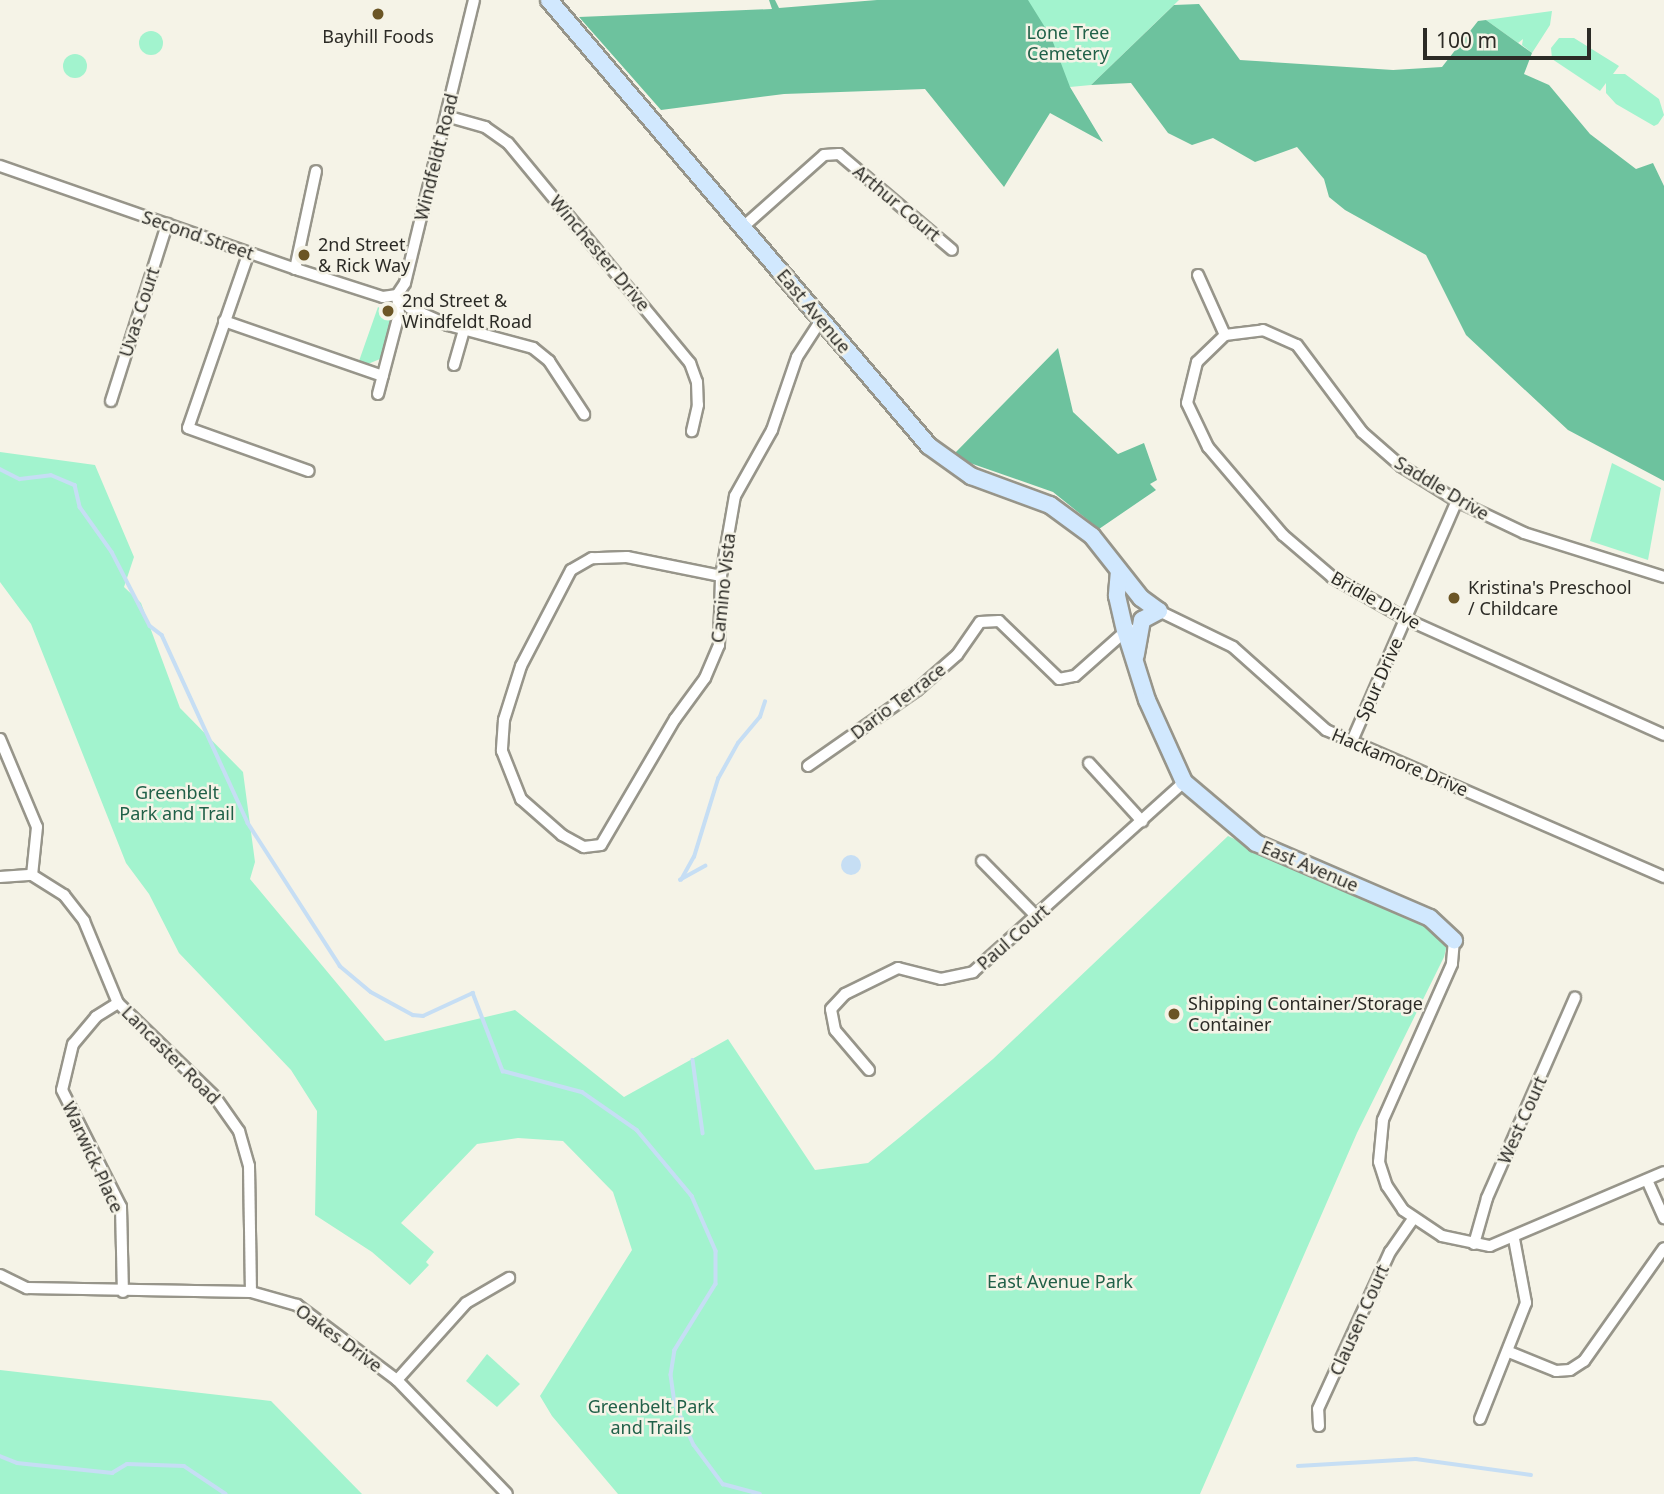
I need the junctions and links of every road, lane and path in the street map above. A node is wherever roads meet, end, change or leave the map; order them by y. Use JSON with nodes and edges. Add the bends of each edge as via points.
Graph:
{"nodes":[{"id":1,"x":474,"y":0,"type":"edge"},
{"id":2,"x":549,"y":0,"type":"edge"},
{"id":3,"x":446,"y":116,"type":"junction"},
{"id":4,"x":0,"y":166,"type":"edge"},
{"id":5,"x":316,"y":172,"type":"dead end"},
{"id":6,"x":167,"y":224,"type":"junction"},
{"id":7,"x":743,"y":227,"type":"junction"},
{"id":8,"x":952,"y":250,"type":"dead end"},
{"id":9,"x":249,"y":252,"type":"junction"},
{"id":10,"x":295,"y":269,"type":"junction"},
{"id":11,"x":1198,"y":275,"type":"dead end"},
{"id":12,"x":397,"y":295,"type":"junction"},
{"id":13,"x":821,"y":320,"type":"junction"},
{"id":14,"x":224,"y":321,"type":"junction"},
{"id":15,"x":464,"y":329,"type":"junction"},
{"id":16,"x":1225,"y":335,"type":"junction"},
{"id":17,"x":454,"y":365,"type":"dead end"},
{"id":18,"x":383,"y":376,"type":"junction"},
{"id":19,"x":379,"y":394,"type":"dead end"},
{"id":20,"x":111,"y":401,"type":"dead end"},
{"id":21,"x":584,"y":414,"type":"dead end"},
{"id":22,"x":692,"y":431,"type":"dead end"},
{"id":23,"x":309,"y":471,"type":"dead end"},
{"id":24,"x":1457,"y":501,"type":"junction"},
{"id":25,"x":1119,"y":571,"type":"junction"},
{"id":26,"x":721,"y":576,"type":"junction"},
{"id":27,"x":1664,"y":578,"type":"edge"},
{"id":28,"x":1159,"y":611,"type":"junction"},
{"id":29,"x":1406,"y":619,"type":"junction"},
{"id":30,"x":1142,"y":620,"type":"junction"},
{"id":31,"x":1125,"y":630,"type":"junction"},
{"id":32,"x":1136,"y":655,"type":"junction"},
{"id":33,"x":1664,"y":735,"type":"edge"},
{"id":34,"x":0,"y":739,"type":"edge"},
{"id":35,"x":1352,"y":741,"type":"junction"},
{"id":36,"x":1089,"y":763,"type":"dead end"},
{"id":37,"x":808,"y":766,"type":"dead end"},
{"id":38,"x":1184,"y":782,"type":"junction"},
{"id":39,"x":1142,"y":821,"type":"junction"},
{"id":40,"x":982,"y":861,"type":"dead end"},
{"id":41,"x":32,"y":875,"type":"junction"},
{"id":42,"x":0,"y":877,"type":"edge"},
{"id":43,"x":1664,"y":877,"type":"edge"},
{"id":44,"x":1037,"y":916,"type":"junction"},
{"id":45,"x":1454,"y":940,"type":"joint"},
{"id":46,"x":1575,"y":998,"type":"dead end"},
{"id":47,"x":118,"y":1003,"type":"junction"},
{"id":48,"x":869,"y":1070,"type":"dead end"},
{"id":49,"x":1664,"y":1172,"type":"edge"},
{"id":50,"x":1647,"y":1180,"type":"junction"},
{"id":51,"x":1664,"y":1218,"type":"edge"},
{"id":52,"x":1413,"y":1219,"type":"junction"},
{"id":53,"x":1514,"y":1239,"type":"junction"},
{"id":54,"x":1474,"y":1244,"type":"junction"},
{"id":55,"x":1664,"y":1248,"type":"edge"},
{"id":56,"x":0,"y":1275,"type":"edge"},
{"id":57,"x":509,"y":1278,"type":"dead end"},
{"id":58,"x":123,"y":1292,"type":"junction"},
{"id":59,"x":251,"y":1292,"type":"junction"},
{"id":60,"x":1509,"y":1352,"type":"junction"},
{"id":61,"x":397,"y":1380,"type":"junction"},
{"id":62,"x":1480,"y":1419,"type":"dead end"},
{"id":63,"x":1319,"y":1426,"type":"dead end"},
{"id":64,"x":507,"y":1494,"type":"edge"}],
"edges":[{"from":1,"to":3,"type":"street","name":"Windfeldt Road"},
{"from":2,"to":7,"type":"street","name":"East Avenue"},
{"from":3,"to":12,"type":"street","name":"Windfeldt Road","via":[[405,283]]},
{"from":3,"to":22,"type":"street","name":"Winchester Drive","via":[[485,127],[508,143],[682,354],[697,382]]},
{"from":4,"to":6,"type":"street","name":"Second Street"},
{"from":5,"to":10,"type":"street"},
{"from":6,"to":9,"type":"street","name":"Second Street"},
{"from":6,"to":20,"type":"street","name":"Uvas Court"},
{"from":7,"to":8,"type":"street","name":"Arthur Court","via":[[824,155],[839,154]]},
{"from":7,"to":13,"type":"street","name":"East Avenue"},
{"from":9,"to":10,"type":"street","name":"Second Street"},
{"from":9,"to":14,"type":"street"},
{"from":10,"to":12,"type":"street","name":"Second Street","via":[[383,297]]},
{"from":11,"to":16,"type":"street"},
{"from":12,"to":15,"type":"street","via":[[410,308]]},
{"from":12,"to":18,"type":"street","name":"Windfeldt Road","via":[[399,314]]},
{"from":13,"to":25,"type":"street","name":"East Avenue","via":[[929,446],[971,476],[1063,513],[1092,536]]},
{"from":13,"to":26,"type":"street","name":"Camino Vista","via":[[797,357],[772,430],[735,496]]},
{"from":14,"to":18,"type":"street"},
{"from":14,"to":23,"type":"street","via":[[188,428]]},
{"from":15,"to":17,"type":"street"},
{"from":15,"to":21,"type":"street","via":[[533,348],[549,361]]},
{"from":16,"to":24,"type":"street","name":"Saddle Drive","via":[[1263,330],[1297,345],[1362,432],[1401,466]]},
{"from":16,"to":29,"type":"street","name":"Bridle Drive","via":[[1196,362],[1188,402],[1208,447],[1283,535],[1332,577]]},
{"from":18,"to":19,"type":"street","name":"Windfeldt Road"},
{"from":24,"to":27,"type":"street","name":"Saddle Drive","via":[[1524,533]]},
{"from":24,"to":29,"type":"street","name":"Spur Drive"},
{"from":25,"to":28,"type":"street","name":"East Avenue","via":[[1141,598]]},
{"from":25,"to":31,"type":"street","name":"East Avenue","via":[[1117,596]]},
{"from":26,"to":26,"type":"street","name":"Camino Vista","via":[[627,556],[592,558],[571,570],[521,666],[503,720],[502,751],[522,799],[562,835],[584,847],[601,845],[675,719],[705,678],[719,645]]},
{"from":28,"to":30,"type":"street"},
{"from":28,"to":35,"type":"street","name":"Hackamore Drive","via":[[1233,647],[1289,701],[1326,730]]},
{"from":29,"to":33,"type":"street","name":"Bridle Drive"},
{"from":29,"to":35,"type":"street","name":"Spur Drive"},
{"from":30,"to":31,"type":"street","name":"Dario Terrace"},
{"from":30,"to":32,"type":"street","name":"East Avenue"},
{"from":31,"to":32,"type":"street","name":"East Avenue"},
{"from":31,"to":37,"type":"street","name":"Dario Terrace","via":[[1075,676],[1059,678],[999,621],[980,622],[957,655],[917,690]]},
{"from":32,"to":38,"type":"street","name":"East Avenue","via":[[1147,700]]},
{"from":34,"to":41,"type":"street","via":[[37,827]]},
{"from":35,"to":43,"type":"street","name":"Hackamore Drive"},
{"from":36,"to":39,"type":"street"},
{"from":38,"to":39,"type":"street","name":"Paul Court"},
{"from":38,"to":45,"type":"street","name":"East Avenue","via":[[1256,843],[1430,918]]},
{"from":39,"to":44,"type":"street","name":"Paul Court"},
{"from":40,"to":44,"type":"street"},
{"from":41,"to":42,"type":"street"},
{"from":41,"to":47,"type":"street","name":"Lancaster Road","via":[[64,895],[84,921]]},
{"from":44,"to":48,"type":"street","name":"Paul Court","via":[[974,972],[941,979],[898,968],[845,994],[831,1009],[835,1030]]},
{"from":45,"to":52,"type":"street","via":[[1451,964],[1380,1135],[1380,1162],[1387,1186]]},
{"from":46,"to":54,"type":"street","name":"West Court","via":[[1488,1198]]},
{"from":47,"to":58,"type":"street","name":"Warwick Place","via":[[96,1017],[73,1044],[62,1090],[121,1207]]},
{"from":47,"to":59,"type":"street","name":"Lancaster Road","via":[[215,1097],[239,1131],[249,1166]]},
{"from":49,"to":50,"type":"street"},
{"from":50,"to":51,"type":"street"},
{"from":50,"to":53,"type":"street"},
{"from":52,"to":54,"type":"street","via":[[1442,1236]]},
{"from":52,"to":63,"type":"street","name":"Clausen Court","via":[[1390,1252],[1318,1409]]},
{"from":53,"to":54,"type":"street","via":[[1489,1246]]},
{"from":53,"to":60,"type":"street","via":[[1526,1303]]},
{"from":55,"to":60,"type":"street","via":[[1584,1361],[1570,1370],[1556,1371]]},
{"from":56,"to":58,"type":"street","name":"Oakes Drive","via":[[27,1289]]},
{"from":57,"to":61,"type":"street","via":[[466,1303]]},
{"from":58,"to":59,"type":"street","name":"Oakes Drive"},
{"from":59,"to":61,"type":"street","name":"Oakes Drive","via":[[297,1305]]},
{"from":60,"to":62,"type":"street"},
{"from":61,"to":64,"type":"street","name":"Oakes Drive"}]}
